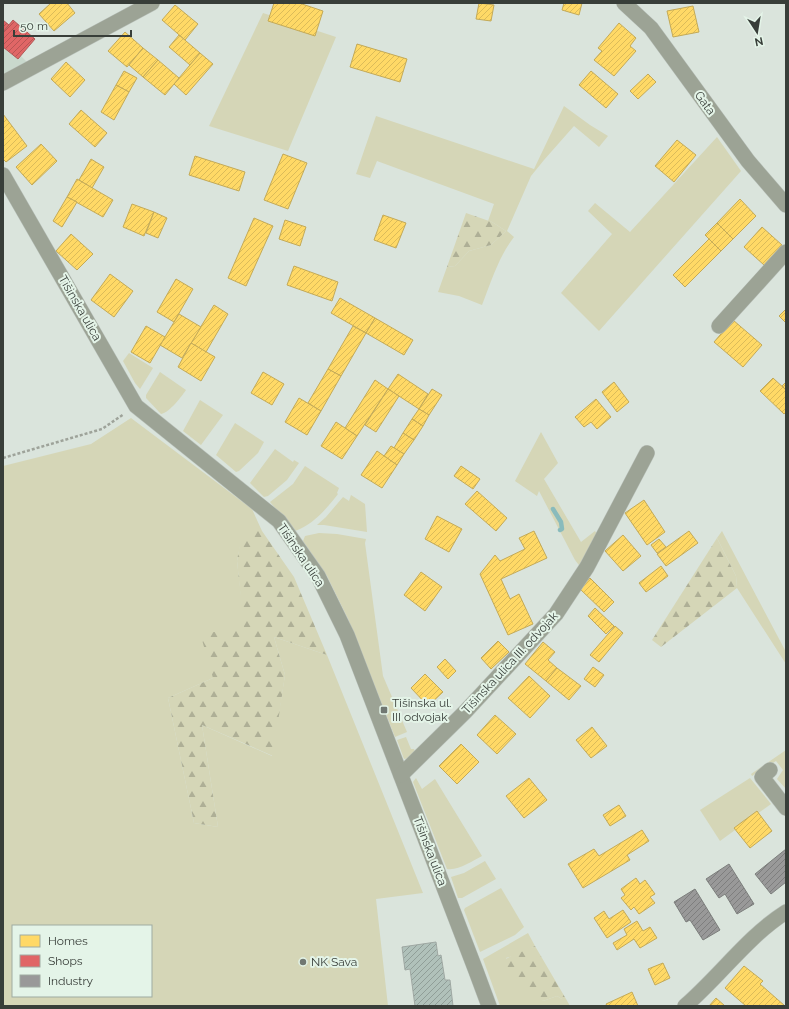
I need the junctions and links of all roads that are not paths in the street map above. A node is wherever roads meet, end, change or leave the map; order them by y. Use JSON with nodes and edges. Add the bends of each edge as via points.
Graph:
{"nodes":[{"id":1,"x":152,"y":3,"type":"edge"},
{"id":2,"x":624,"y":3,"type":"edge"},
{"id":3,"x":3,"y":83,"type":"edge"},
{"id":4,"x":3,"y":175,"type":"edge"},
{"id":5,"x":786,"y":205,"type":"edge"},
{"id":6,"x":786,"y":252,"type":"edge"},
{"id":7,"x":719,"y":326,"type":"dead end"},
{"id":8,"x":647,"y":454,"type":"dead end"},
{"id":9,"x":770,"y":770,"type":"dead end"},
{"id":10,"x":401,"y":775,"type":"junction"},
{"id":11,"x":786,"y":808,"type":"edge"},
{"id":12,"x":786,"y":912,"type":"edge"},
{"id":13,"x":489,"y":1006,"type":"edge"},
{"id":14,"x":685,"y":1006,"type":"edge"}],
"edges":[{"from":1,"to":3,"type":"street"},
{"from":2,"to":5,"type":"street","name":"Gata","via":[[651,28],[748,161]]},
{"from":4,"to":10,"type":"street","name":"Tišinska ulica","via":[[136,406],[279,521],[318,576],[347,635]]},
{"from":6,"to":7,"type":"street"},
{"from":8,"to":10,"type":"street","name":"Tišinska ulica III. odvojak","via":[[587,567],[556,614],[465,712]]},
{"from":9,"to":11,"type":"street","via":[[762,778]]},
{"from":10,"to":13,"type":"street","name":"Tišinska ulica"},
{"from":12,"to":14,"type":"street","via":[[755,936]]}]}
